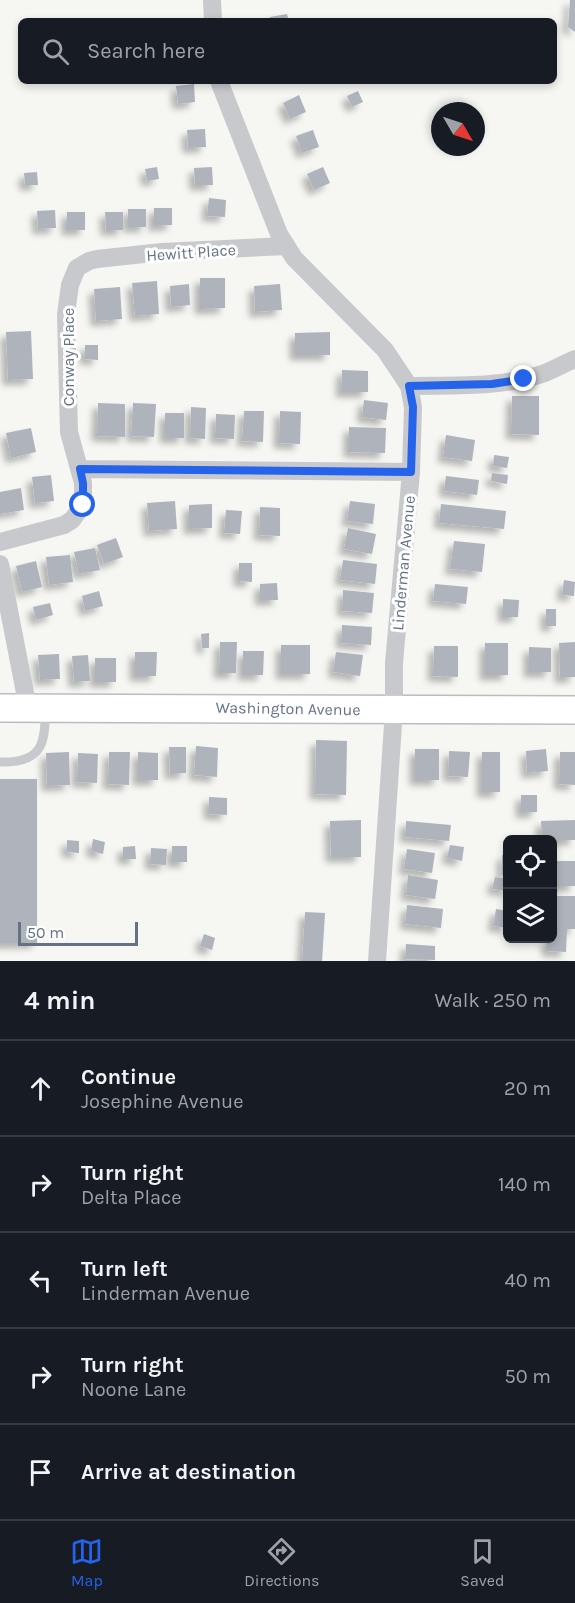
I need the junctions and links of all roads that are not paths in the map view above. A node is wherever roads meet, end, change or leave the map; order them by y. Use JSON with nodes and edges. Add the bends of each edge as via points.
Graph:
{"nodes":[{"id":1,"x":212,"y":0,"type":"edge"},
{"id":2,"x":213,"y":18,"type":"edge"},
{"id":3,"x":220,"y":84,"type":"edge"},
{"id":4,"x":286,"y":246,"type":"junction"},
{"id":5,"x":97,"y":259,"type":"joint"},
{"id":6,"x":575,"y":359,"type":"edge"},
{"id":7,"x":409,"y":386,"type":"junction"},
{"id":8,"x":80,"y":469,"type":"junction"},
{"id":9,"x":411,"y":472,"type":"junction"},
{"id":10,"x":0,"y":542,"type":"edge"},
{"id":11,"x":0,"y":564,"type":"edge"},
{"id":12,"x":0,"y":708,"type":"edge"},
{"id":13,"x":37,"y":708,"type":"junction"},
{"id":14,"x":394,"y":710,"type":"junction"},
{"id":15,"x":575,"y":710,"type":"edge"},
{"id":16,"x":0,"y":762,"type":"edge"},
{"id":17,"x":377,"y":961,"type":"edge"}],
"edges":[{"from":1,"to":2,"type":"street"},
{"from":3,"to":4,"type":"street","name":"Linderman Avenue"},
{"from":4,"to":5,"type":"street","name":"Hewitt Place"},
{"from":4,"to":7,"type":"street","name":"Linderman Avenue","via":[[385,350]]},
{"from":5,"to":8,"type":"street","name":"Conway Place","via":[[77,268],[66,314],[69,432]]},
{"from":6,"to":7,"type":"street","via":[[524,379],[492,384]]},
{"from":7,"to":9,"type":"street","name":"Linderman Avenue","via":[[413,407]]},
{"from":8,"to":9,"type":"street"},
{"from":8,"to":10,"type":"street","via":[[83,505],[72,520]]},
{"from":9,"to":14,"type":"street","name":"Linderman Avenue","via":[[394,663]]},
{"from":11,"to":13,"type":"street"},
{"from":12,"to":13,"type":"main road","name":"Washington Avenue"},
{"from":13,"to":14,"type":"main road","name":"Washington Avenue"},
{"from":13,"to":16,"type":"lane","via":[[46,728],[41,748],[29,759]]},
{"from":14,"to":15,"type":"main road","name":"Washington Avenue"},
{"from":14,"to":17,"type":"street","name":"Linderman Avenue"}]}
